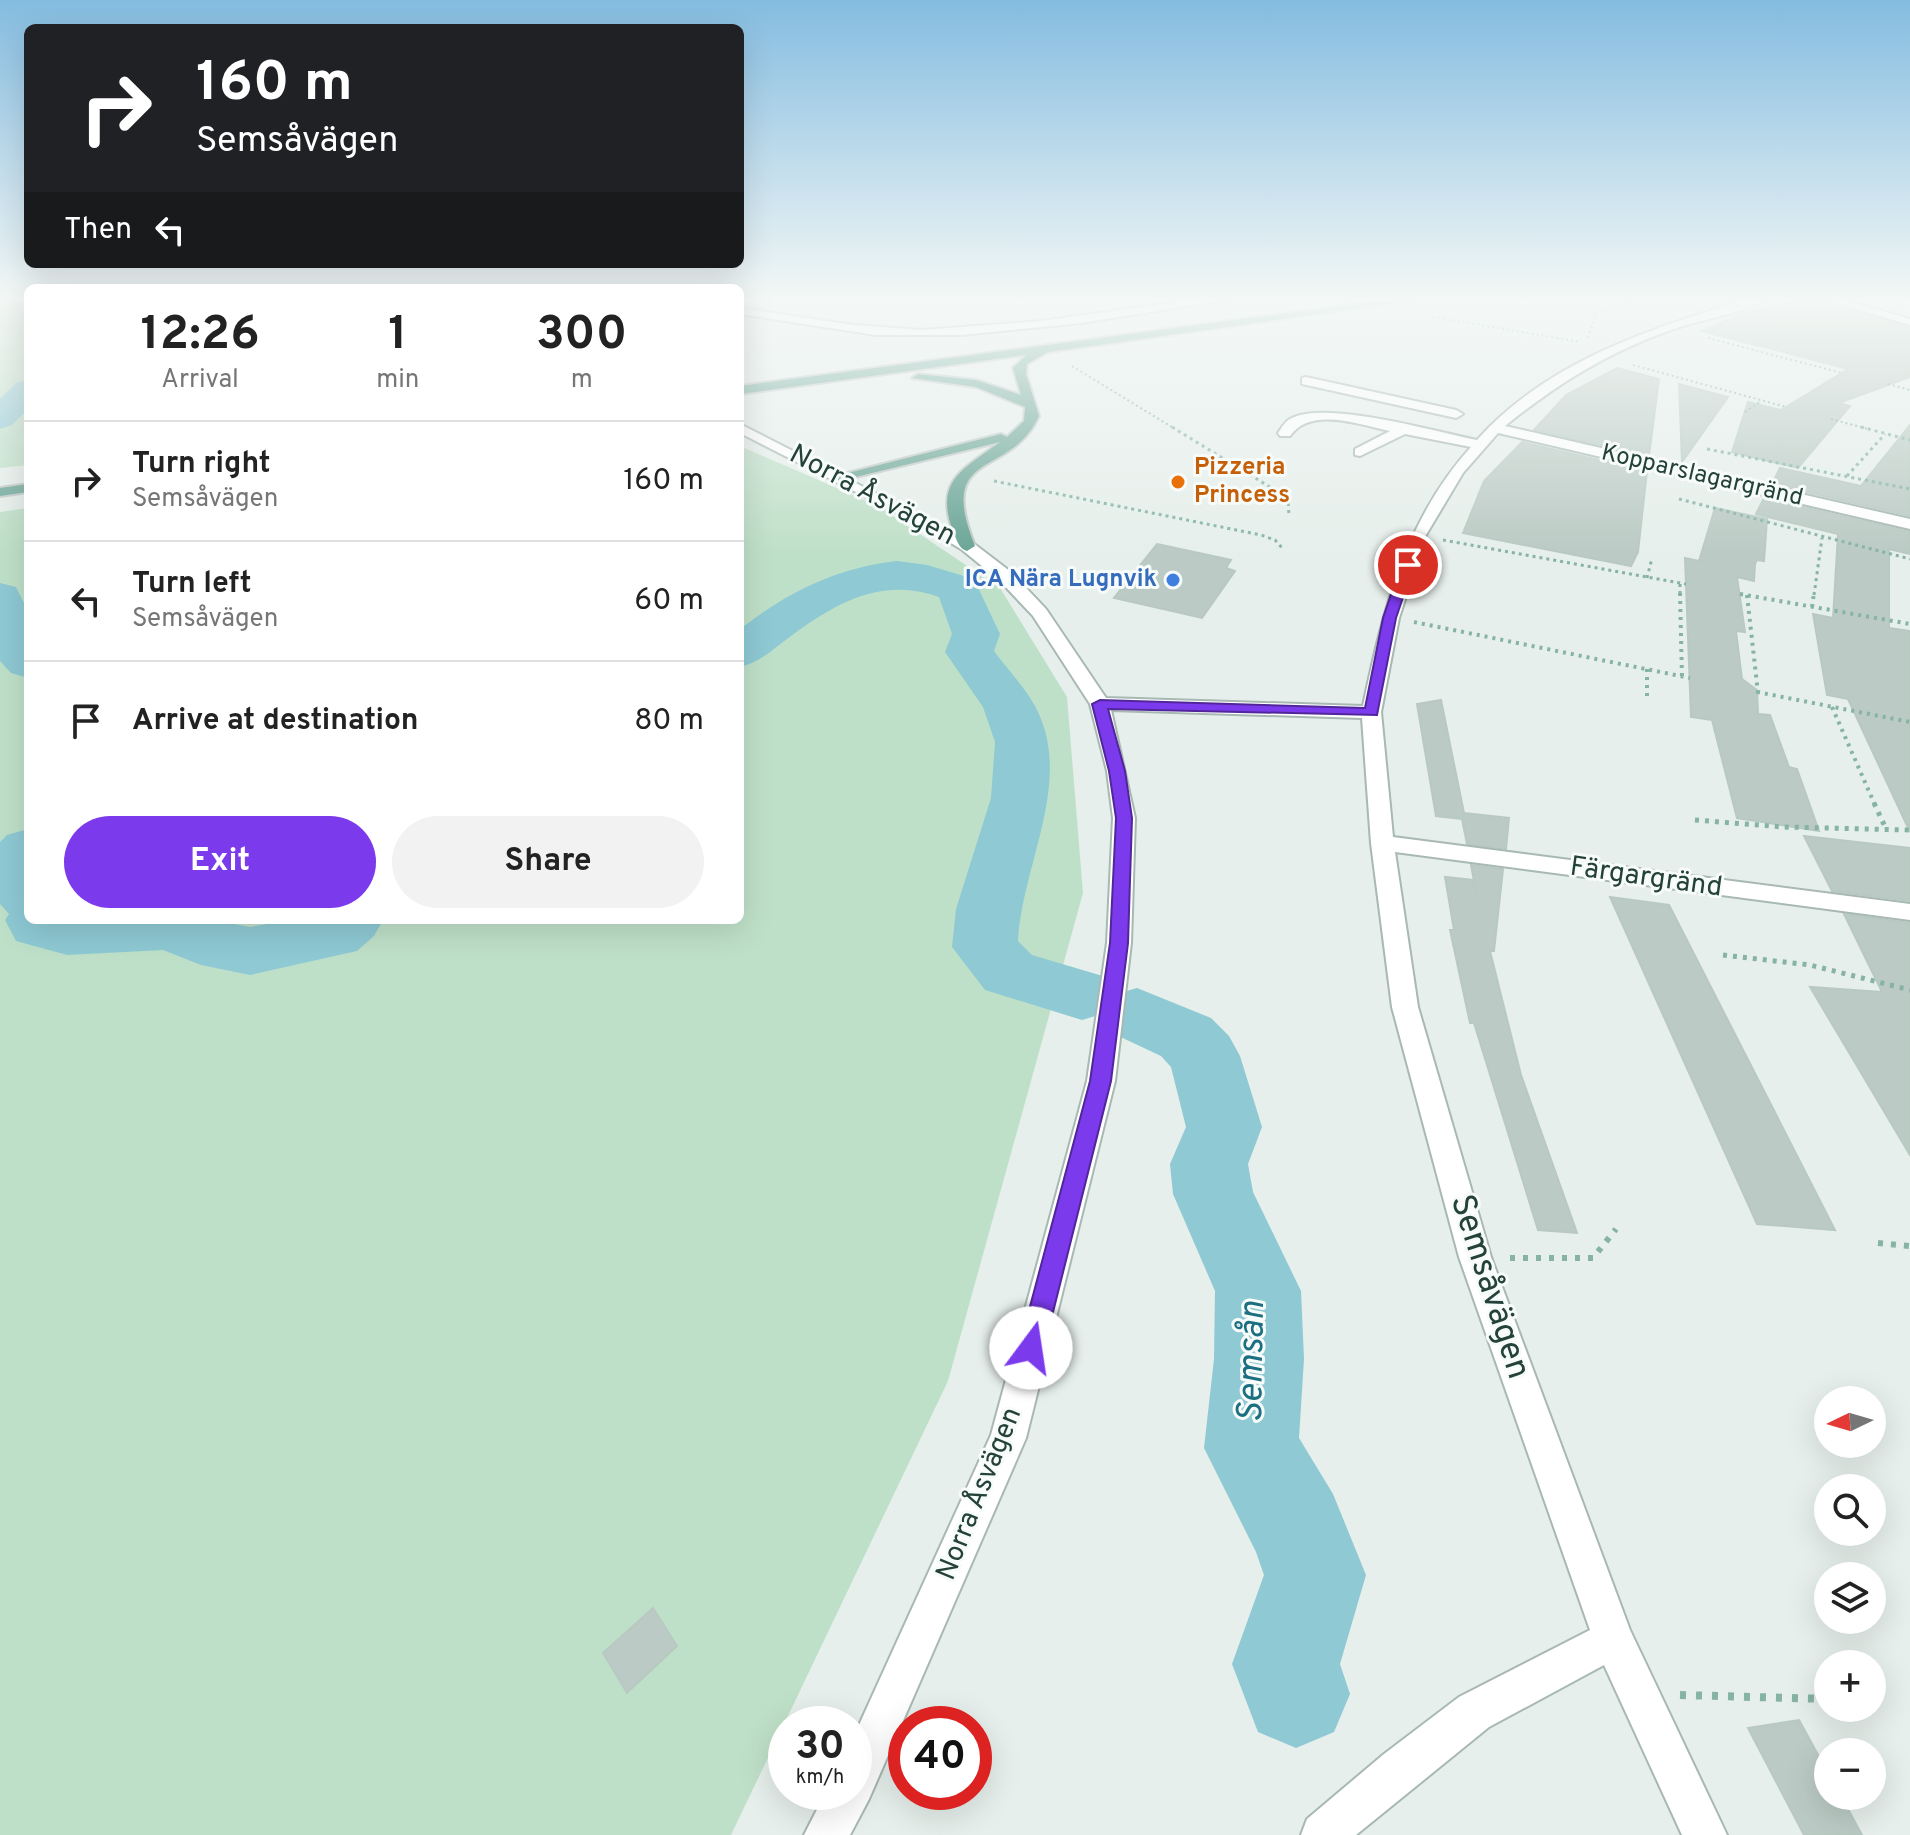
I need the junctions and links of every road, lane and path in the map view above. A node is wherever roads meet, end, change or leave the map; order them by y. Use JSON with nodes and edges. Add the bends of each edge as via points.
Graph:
{"nodes":[{"id":1,"x":797,"y":383,"type":"edge"},
{"id":2,"x":833,"y":383,"type":"edge"},
{"id":3,"x":974,"y":383,"type":"edge"},
{"id":4,"x":1024,"y":383,"type":"edge"},
{"id":5,"x":1099,"y":383,"type":"edge"},
{"id":6,"x":1313,"y":383,"type":"edge"},
{"id":7,"x":1552,"y":383,"type":"edge"},
{"id":8,"x":1705,"y":383,"type":"edge"},
{"id":9,"x":787,"y":384,"type":"junction"},
{"id":10,"x":1888,"y":384,"type":"dead end"},
{"id":11,"x":744,"y":389,"type":"edge"},
{"id":12,"x":1910,"y":390,"type":"edge"},
{"id":13,"x":1762,"y":400,"type":"junction"},
{"id":14,"x":1031,"y":405,"type":"junction"},
{"id":15,"x":1420,"y":406,"type":"junction"},
{"id":16,"x":1786,"y":407,"type":"dead end"},
{"id":17,"x":1745,"y":412,"type":"dead end"},
{"id":18,"x":1456,"y":414,"type":"dead end"},
{"id":19,"x":1831,"y":419,"type":"dead end"},
{"id":20,"x":744,"y":430,"type":"edge"},
{"id":21,"x":1022,"y":430,"type":"junction"},
{"id":22,"x":1407,"y":430,"type":"junction"},
{"id":23,"x":1285,"y":433,"type":"dead end"},
{"id":24,"x":1885,"y":434,"type":"junction"},
{"id":25,"x":1487,"y":437,"type":"junction"},
{"id":26,"x":1910,"y":440,"type":"edge"},
{"id":27,"x":1707,"y":449,"type":"dead end"},
{"id":28,"x":1360,"y":452,"type":"dead end"},
{"id":29,"x":991,"y":454,"type":"junction"},
{"id":30,"x":1847,"y":476,"type":"junction"},
{"id":31,"x":839,"y":477,"type":"junction"},
{"id":32,"x":990,"y":481,"type":"dead end"},
{"id":33,"x":855,"y":484,"type":"junction"},
{"id":34,"x":24,"y":489,"type":"edge"},
{"id":35,"x":1910,"y":489,"type":"edge"},
{"id":36,"x":0,"y":492,"type":"edge"},
{"id":37,"x":1679,"y":499,"type":"dead end"},
{"id":38,"x":1289,"y":516,"type":"dead end"},
{"id":39,"x":1910,"y":524,"type":"edge"},
{"id":40,"x":1418,"y":535,"type":"junction"},
{"id":41,"x":1822,"y":538,"type":"junction"},
{"id":42,"x":967,"y":546,"type":"junction"},
{"id":43,"x":1283,"y":549,"type":"dead end"},
{"id":44,"x":1652,"y":558,"type":"dead end"},
{"id":45,"x":1910,"y":559,"type":"edge"},
{"id":46,"x":1647,"y":578,"type":"junction"},
{"id":47,"x":1680,"y":584,"type":"junction"},
{"id":48,"x":1686,"y":584,"type":"dead end"},
{"id":49,"x":1740,"y":594,"type":"dead end"},
{"id":50,"x":1747,"y":595,"type":"junction"},
{"id":51,"x":1812,"y":607,"type":"junction"},
{"id":52,"x":1390,"y":618,"type":"junction"},
{"id":53,"x":1910,"y":624,"type":"edge"},
{"id":54,"x":1647,"y":669,"type":"junction"},
{"id":55,"x":1682,"y":677,"type":"junction"},
{"id":56,"x":1690,"y":678,"type":"dead end"},
{"id":57,"x":1647,"y":697,"type":"dead end"},
{"id":58,"x":1100,"y":704,"type":"junction"},
{"id":59,"x":1831,"y":706,"type":"junction"},
{"id":60,"x":1371,"y":712,"type":"junction"},
{"id":61,"x":1910,"y":722,"type":"edge"},
{"id":62,"x":1695,"y":820,"type":"dead end"},
{"id":63,"x":1886,"y":829,"type":"junction"},
{"id":64,"x":1910,"y":830,"type":"edge"},
{"id":65,"x":1382,"y":843,"type":"junction"},
{"id":66,"x":1910,"y":912,"type":"edge"},
{"id":67,"x":1723,"y":955,"type":"dead end"},
{"id":68,"x":1910,"y":990,"type":"edge"},
{"id":69,"x":1616,"y":1229,"type":"dead end"},
{"id":70,"x":1878,"y":1243,"type":"dead end"},
{"id":71,"x":1910,"y":1246,"type":"edge"},
{"id":72,"x":1475,"y":1257,"type":"junction"},
{"id":73,"x":1613,"y":1639,"type":"junction"},
{"id":74,"x":1639,"y":1694,"type":"junction"},
{"id":75,"x":1814,"y":1699,"type":"edge"},
{"id":76,"x":872,"y":1744,"type":"edge"},
{"id":77,"x":840,"y":1810,"type":"edge"},
{"id":78,"x":826,"y":1835,"type":"edge"},
{"id":79,"x":1323,"y":1835,"type":"edge"},
{"id":80,"x":1705,"y":1835,"type":"edge"}],
"edges":[{"from":1,"to":9,"type":"main road"},
{"from":2,"to":9,"type":"main road"},
{"from":3,"to":14,"type":"main road","via":[[996,387]]},
{"from":4,"to":14,"type":"main road"},
{"from":5,"to":38,"type":"path","via":[[1283,495]]},
{"from":6,"to":15,"type":"street"},
{"from":7,"to":25,"type":"street","name":"Semsåvägen"},
{"from":8,"to":13,"type":"path"},
{"from":9,"to":11,"type":"main road"},
{"from":10,"to":12,"type":"path"},
{"from":13,"to":16,"type":"path"},
{"from":13,"to":17,"type":"path"},
{"from":14,"to":21,"type":"main road","via":[[1029,423]]},
{"from":15,"to":18,"type":"street"},
{"from":15,"to":22,"type":"street"},
{"from":19,"to":24,"type":"path"},
{"from":20,"to":31,"type":"street","name":"Norra Åsvägen"},
{"from":21,"to":29,"type":"main road"},
{"from":21,"to":31,"type":"main road"},
{"from":22,"to":23,"type":"street","name":"Kopparslagargränd","via":[[1328,416],[1293,422]]},
{"from":22,"to":25,"type":"street","name":"Kopparslagargränd"},
{"from":22,"to":28,"type":"street"},
{"from":24,"to":26,"type":"path"},
{"from":24,"to":30,"type":"path"},
{"from":25,"to":39,"type":"street","name":"Kopparslagargränd"},
{"from":25,"to":40,"type":"street","name":"Semsåvägen","via":[[1457,471]]},
{"from":27,"to":30,"type":"path"},
{"from":29,"to":33,"type":"main road","via":[[897,480]]},
{"from":29,"to":42,"type":"main road","via":[[966,471],[951,501]]},
{"from":30,"to":35,"type":"path"},
{"from":31,"to":33,"type":"street","name":"Norra Åsvägen"},
{"from":32,"to":43,"type":"path","via":[[1261,535]]},
{"from":33,"to":42,"type":"street","name":"Norra Åsvägen"},
{"from":34,"to":36,"type":"main road"},
{"from":37,"to":41,"type":"path"},
{"from":40,"to":46,"type":"path"},
{"from":40,"to":52,"type":"street","name":"Semsåvägen"},
{"from":41,"to":45,"type":"path"},
{"from":41,"to":51,"type":"path"},
{"from":42,"to":58,"type":"street","name":"Norra Åsvägen","via":[[1040,613]]},
{"from":44,"to":46,"type":"path"},
{"from":46,"to":47,"type":"path"},
{"from":47,"to":48,"type":"path"},
{"from":47,"to":55,"type":"path"},
{"from":49,"to":50,"type":"path"},
{"from":50,"to":51,"type":"path"},
{"from":50,"to":59,"type":"path","via":[[1758,692]]},
{"from":51,"to":53,"type":"path"},
{"from":52,"to":54,"type":"path"},
{"from":52,"to":60,"type":"street","name":"Semsåvägen"},
{"from":54,"to":55,"type":"path"},
{"from":54,"to":57,"type":"path"},
{"from":55,"to":56,"type":"path"},
{"from":58,"to":60,"type":"street"},
{"from":58,"to":76,"type":"street","name":"Norra Åsvägen","via":[[1124,818],[1119,943],[1101,1081],[1008,1438]]},
{"from":59,"to":61,"type":"path"},
{"from":59,"to":63,"type":"path"},
{"from":60,"to":65,"type":"street","name":"Semsåvägen"},
{"from":62,"to":63,"type":"path"},
{"from":63,"to":64,"type":"path"},
{"from":65,"to":66,"type":"street","name":"Färgargränd"},
{"from":65,"to":72,"type":"street","name":"Semsåvägen","via":[[1405,1007]]},
{"from":67,"to":68,"type":"path","via":[[1810,965]]},
{"from":69,"to":72,"type":"path","via":[[1593,1258]]},
{"from":70,"to":71,"type":"path"},
{"from":72,"to":73,"type":"street","name":"Semsåvägen"},
{"from":73,"to":74,"type":"street","name":"Semsåvägen"},
{"from":73,"to":79,"type":"street","via":[[1474,1712]]},
{"from":74,"to":75,"type":"path"},
{"from":74,"to":80,"type":"street","name":"Semsåvägen"},
{"from":77,"to":78,"type":"street"}]}
